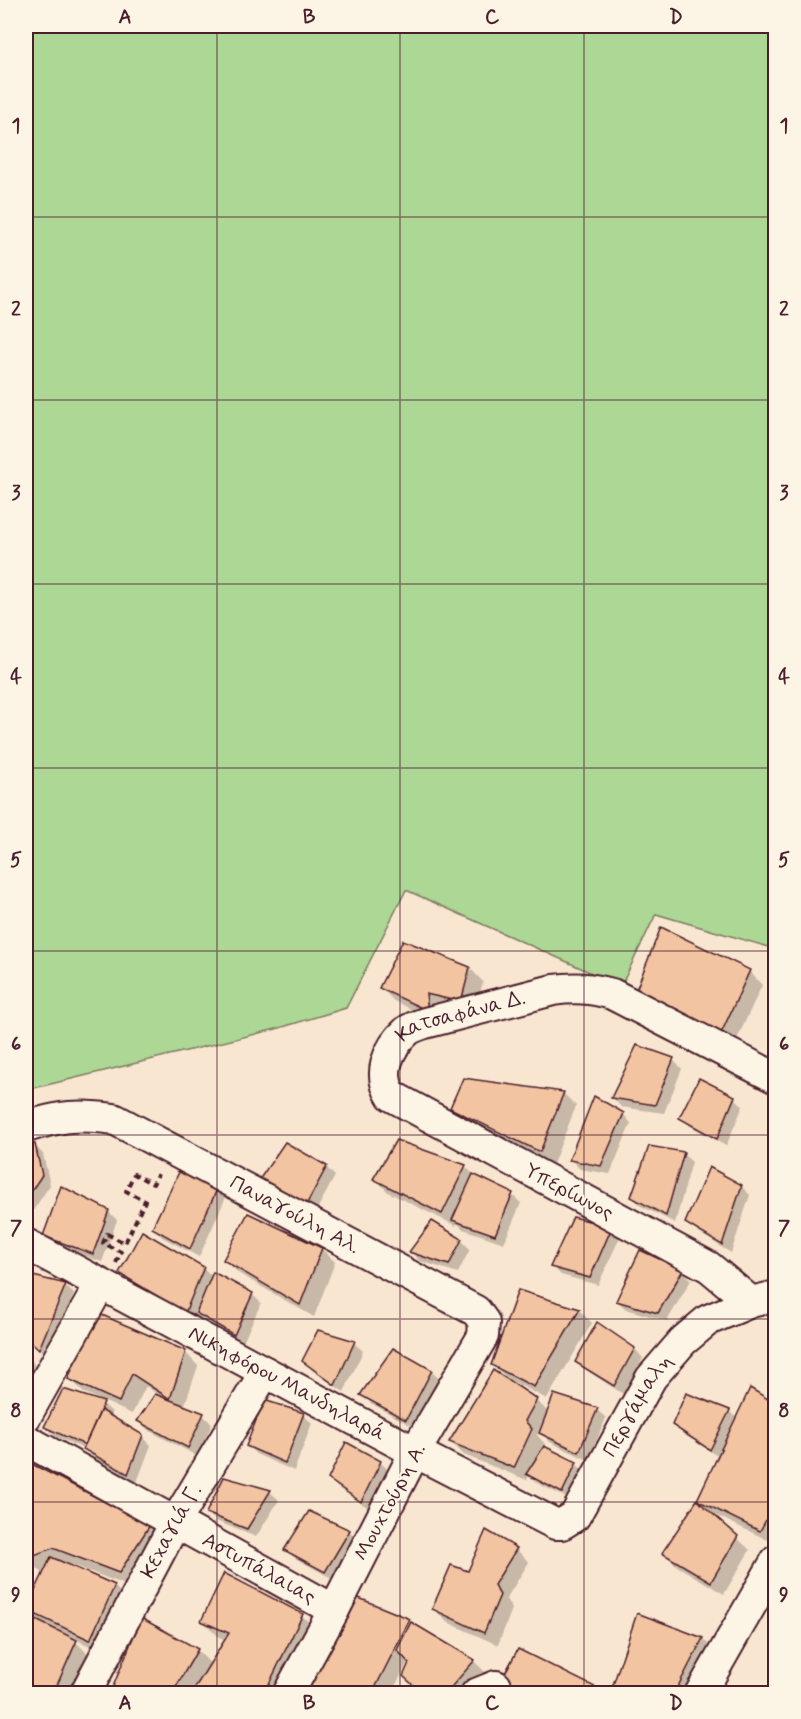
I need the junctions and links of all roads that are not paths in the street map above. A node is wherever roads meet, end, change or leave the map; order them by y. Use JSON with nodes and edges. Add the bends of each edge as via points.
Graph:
{"nodes":[{"id":1,"x":776,"y":1078,"type":"edge"},
{"id":2,"x":386,"y":1086,"type":"joint"},
{"id":3,"x":26,"y":1127,"type":"edge"},
{"id":4,"x":26,"y":1244,"type":"edge"},
{"id":5,"x":107,"y":1275,"type":"junction"},
{"id":6,"x":763,"y":1299,"type":"edge"},
{"id":7,"x":476,"y":1311,"type":"joint"},
{"id":8,"x":265,"y":1372,"type":"junction"},
{"id":9,"x":26,"y":1416,"type":"edge"},
{"id":10,"x":26,"y":1440,"type":"edge"},
{"id":11,"x":415,"y":1452,"type":"junction"},
{"id":12,"x":548,"y":1522,"type":"joint"},
{"id":13,"x":176,"y":1523,"type":"junction"},
{"id":14,"x":776,"y":1561,"type":"edge"},
{"id":15,"x":334,"y":1610,"type":"junction"},
{"id":16,"x":85,"y":1694,"type":"edge"},
{"id":17,"x":288,"y":1694,"type":"edge"},
{"id":18,"x":700,"y":1694,"type":"edge"}],
"edges":[{"from":1,"to":2,"type":"street","name":"Κατσαφάνα Δ.","via":[[612,994],[575,987],[408,1030],[393,1048],[384,1071]]},
{"from":2,"to":6,"type":"street","name":"Υπερίωνος","via":[[392,1096],[411,1107]]},
{"from":3,"to":7,"type":"street","name":"Παναγούλη Αλ.","via":[[54,1118],[84,1115],[114,1119]]},
{"from":4,"to":5,"type":"street","name":"Νικηφόρου Μανδηλαρά"},
{"from":5,"to":8,"type":"street","name":"Νικηφόρου Μανδηλαρά"},
{"from":5,"to":9,"type":"street"},
{"from":6,"to":12,"type":"street","name":"Περγάμαλη","via":[[708,1320],[683,1341],[651,1378],[575,1516],[562,1524]]},
{"from":7,"to":11,"type":"street","name":"Μουχτούρη Α.","via":[[484,1322],[483,1336]]},
{"from":8,"to":11,"type":"street","name":"Νικηφόρου Μανδηλαρά"},
{"from":8,"to":13,"type":"street","name":"Κεχαγιά Γ."},
{"from":10,"to":13,"type":"street","name":"Αστυπάλαιας"},
{"from":11,"to":12,"type":"street","name":"Νικηφόρου Μανδηλαρά"},
{"from":11,"to":15,"type":"street","name":"Μουχτούρη Α."},
{"from":13,"to":15,"type":"street","name":"Αστυπάλαιας"},
{"from":13,"to":16,"type":"street","name":"Κεχαγιά Γ."},
{"from":14,"to":18,"type":"street"},
{"from":15,"to":17,"type":"street","name":"Μουχτούρη Α."}]}
